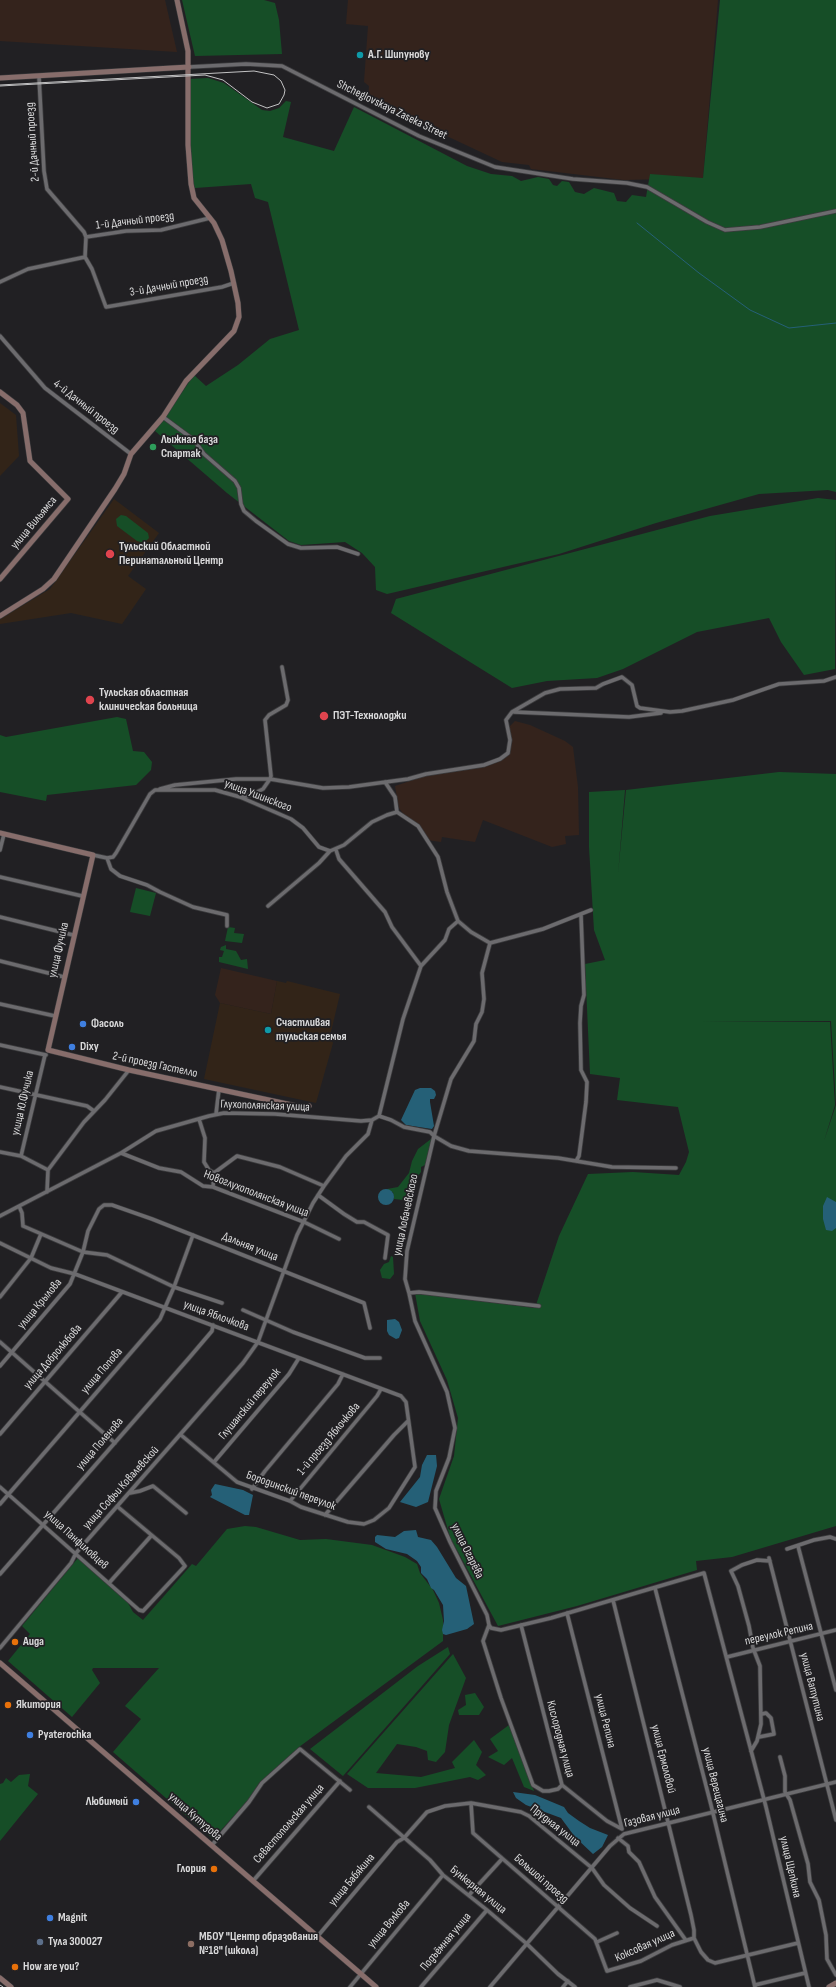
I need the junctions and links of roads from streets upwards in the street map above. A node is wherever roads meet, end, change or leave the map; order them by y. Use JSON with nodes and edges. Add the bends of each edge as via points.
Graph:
{"nodes":[{"id":1,"x":177,"y":0,"type":"edge"},
{"id":2,"x":189,"y":67,"type":"junction"},
{"id":3,"x":39,"y":77,"type":"junction"},
{"id":4,"x":0,"y":78,"type":"edge"},
{"id":5,"x":836,"y":211,"type":"edge"},
{"id":6,"x":210,"y":218,"type":"junction"},
{"id":7,"x":86,"y":237,"type":"junction"},
{"id":8,"x":85,"y":257,"type":"junction"},
{"id":9,"x":0,"y":282,"type":"edge"},
{"id":10,"x":234,"y":283,"type":"junction"},
{"id":11,"x":0,"y":336,"type":"edge"},
{"id":12,"x":0,"y":392,"type":"edge"},
{"id":13,"x":163,"y":417,"type":"junction"},
{"id":14,"x":131,"y":454,"type":"junction"},
{"id":15,"x":358,"y":554,"type":"dead end"},
{"id":16,"x":0,"y":579,"type":"edge"},
{"id":17,"x":0,"y":616,"type":"edge"},
{"id":18,"x":282,"y":667,"type":"dead end"},
{"id":19,"x":836,"y":677,"type":"edge"},
{"id":20,"x":512,"y":712,"type":"junction"},
{"id":21,"x":670,"y":712,"type":"junction"},
{"id":22,"x":270,"y":779,"type":"junction"},
{"id":23,"x":385,"y":782,"type":"junction"},
{"id":24,"x":160,"y":789,"type":"junction"},
{"id":25,"x":240,"y":797,"type":"junction"},
{"id":26,"x":397,"y":812,"type":"junction"},
{"id":27,"x":2,"y":834,"type":"edge"},
{"id":28,"x":319,"y":847,"type":"junction"},
{"id":29,"x":0,"y":850,"type":"edge"},
{"id":30,"x":336,"y":850,"type":"junction"},
{"id":31,"x":330,"y":851,"type":"junction"},
{"id":32,"x":93,"y":855,"type":"junction"},
{"id":33,"x":107,"y":858,"type":"junction"},
{"id":34,"x":322,"y":861,"type":"junction"},
{"id":35,"x":0,"y":877,"type":"edge"},
{"id":36,"x":82,"y":896,"type":"junction"},
{"id":37,"x":268,"y":906,"type":"dead end"},
{"id":38,"x":591,"y":910,"type":"dead end"},
{"id":39,"x":581,"y":915,"type":"junction"},
{"id":40,"x":0,"y":917,"type":"edge"},
{"id":41,"x":458,"y":919,"type":"junction"},
{"id":42,"x":227,"y":926,"type":"dead end"},
{"id":43,"x":73,"y":935,"type":"junction"},
{"id":44,"x":490,"y":943,"type":"junction"},
{"id":45,"x":0,"y":961,"type":"edge"},
{"id":46,"x":421,"y":966,"type":"junction"},
{"id":47,"x":64,"y":977,"type":"junction"},
{"id":48,"x":0,"y":1004,"type":"edge"},
{"id":49,"x":55,"y":1016,"type":"junction"},
{"id":50,"x":0,"y":1045,"type":"edge"},
{"id":51,"x":46,"y":1053,"type":"junction"},
{"id":52,"x":129,"y":1070,"type":"junction"},
{"id":53,"x":0,"y":1087,"type":"edge"},
{"id":54,"x":219,"y":1089,"type":"junction"},
{"id":55,"x":35,"y":1094,"type":"junction"},
{"id":56,"x":309,"y":1106,"type":"dead end"},
{"id":57,"x":94,"y":1111,"type":"junction"},
{"id":58,"x":216,"y":1114,"type":"junction"},
{"id":59,"x":379,"y":1116,"type":"junction"},
{"id":60,"x":199,"y":1119,"type":"junction"},
{"id":61,"x":372,"y":1120,"type":"junction"},
{"id":62,"x":434,"y":1136,"type":"junction"},
{"id":63,"x":0,"y":1152,"type":"edge"},
{"id":64,"x":121,"y":1153,"type":"junction"},
{"id":65,"x":21,"y":1156,"type":"junction"},
{"id":66,"x":576,"y":1160,"type":"junction"},
{"id":67,"x":676,"y":1168,"type":"dead end"},
{"id":68,"x":48,"y":1170,"type":"junction"},
{"id":69,"x":214,"y":1173,"type":"junction"},
{"id":70,"x":324,"y":1186,"type":"junction"},
{"id":71,"x":213,"y":1187,"type":"junction"},
{"id":72,"x":47,"y":1192,"type":"junction"},
{"id":73,"x":318,"y":1195,"type":"junction"},
{"id":74,"x":104,"y":1205,"type":"joint"},
{"id":75,"x":19,"y":1206,"type":"junction"},
{"id":76,"x":0,"y":1216,"type":"edge"},
{"id":77,"x":304,"y":1222,"type":"junction"},
{"id":78,"x":41,"y":1234,"type":"junction"},
{"id":79,"x":194,"y":1236,"type":"junction"},
{"id":80,"x":339,"y":1239,"type":"dead end"},
{"id":81,"x":0,"y":1243,"type":"edge"},
{"id":82,"x":84,"y":1252,"type":"junction"},
{"id":83,"x":31,"y":1258,"type":"junction"},
{"id":84,"x":385,"y":1258,"type":"dead end"},
{"id":85,"x":284,"y":1271,"type":"junction"},
{"id":86,"x":75,"y":1274,"type":"junction"},
{"id":87,"x":174,"y":1287,"type":"junction"},
{"id":88,"x":122,"y":1292,"type":"junction"},
{"id":89,"x":409,"y":1293,"type":"junction"},
{"id":90,"x":0,"y":1297,"type":"edge"},
{"id":91,"x":222,"y":1303,"type":"dead end"},
{"id":92,"x":539,"y":1306,"type":"dead end"},
{"id":93,"x":165,"y":1308,"type":"junction"},
{"id":94,"x":243,"y":1310,"type":"dead end"},
{"id":95,"x":265,"y":1319,"type":"junction"},
{"id":96,"x":213,"y":1325,"type":"junction"},
{"id":97,"x":370,"y":1328,"type":"dead end"},
{"id":98,"x":0,"y":1342,"type":"edge"},
{"id":99,"x":258,"y":1342,"type":"junction"},
{"id":100,"x":12,"y":1352,"type":"junction"},
{"id":101,"x":299,"y":1358,"type":"junction"},
{"id":102,"x":380,"y":1358,"type":"dead end"},
{"id":103,"x":0,"y":1366,"type":"edge"},
{"id":104,"x":342,"y":1374,"type":"junction"},
{"id":105,"x":45,"y":1382,"type":"junction"},
{"id":106,"x":381,"y":1389,"type":"junction"},
{"id":107,"x":79,"y":1412,"type":"junction"},
{"id":108,"x":408,"y":1421,"type":"junction"},
{"id":109,"x":0,"y":1434,"type":"edge"},
{"id":110,"x":181,"y":1435,"type":"junction"},
{"id":111,"x":115,"y":1442,"type":"junction"},
{"id":112,"x":214,"y":1462,"type":"junction"},
{"id":113,"x":0,"y":1487,"type":"edge"},
{"id":114,"x":252,"y":1489,"type":"junction"},
{"id":115,"x":130,"y":1493,"type":"junction"},
{"id":116,"x":8,"y":1494,"type":"junction"},
{"id":117,"x":290,"y":1501,"type":"junction"},
{"id":118,"x":0,"y":1504,"type":"edge"},
{"id":119,"x":118,"y":1507,"type":"junction"},
{"id":120,"x":186,"y":1513,"type":"dead end"},
{"id":121,"x":325,"y":1515,"type":"junction"},
{"id":122,"x":43,"y":1524,"type":"junction"},
{"id":123,"x":151,"y":1536,"type":"junction"},
{"id":124,"x":835,"y":1538,"type":"edge"},
{"id":125,"x":798,"y":1546,"type":"junction"},
{"id":126,"x":787,"y":1549,"type":"dead end"},
{"id":127,"x":76,"y":1553,"type":"junction"},
{"id":128,"x":0,"y":1574,"type":"edge"},
{"id":129,"x":109,"y":1582,"type":"junction"},
{"id":130,"x":655,"y":1588,"type":"junction"},
{"id":131,"x":613,"y":1600,"type":"junction"},
{"id":132,"x":567,"y":1613,"type":"junction"},
{"id":133,"x":489,"y":1625,"type":"junction"},
{"id":134,"x":521,"y":1625,"type":"junction"},
{"id":135,"x":836,"y":1630,"type":"edge"},
{"id":136,"x":821,"y":1635,"type":"junction"},
{"id":137,"x":790,"y":1643,"type":"junction"},
{"id":138,"x":0,"y":1648,"type":"edge"},
{"id":139,"x":755,"y":1651,"type":"junction"},
{"id":140,"x":727,"y":1657,"type":"junction"},
{"id":141,"x":0,"y":1663,"type":"edge"},
{"id":142,"x":836,"y":1690,"type":"edge"},
{"id":143,"x":762,"y":1714,"type":"junction"},
{"id":144,"x":758,"y":1737,"type":"junction"},
{"id":145,"x":752,"y":1751,"type":"junction"},
{"id":146,"x":780,"y":1757,"type":"dead end"},
{"id":147,"x":340,"y":1781,"type":"junction"},
{"id":148,"x":836,"y":1782,"type":"edge"},
{"id":149,"x":827,"y":1784,"type":"junction"},
{"id":150,"x":562,"y":1785,"type":"junction"},
{"id":151,"x":350,"y":1790,"type":"dead end"},
{"id":152,"x":786,"y":1794,"type":"junction"},
{"id":153,"x":764,"y":1799,"type":"junction"},
{"id":154,"x":471,"y":1804,"type":"junction"},
{"id":155,"x":369,"y":1807,"type":"dead end"},
{"id":156,"x":712,"y":1813,"type":"junction"},
{"id":157,"x":836,"y":1820,"type":"edge"},
{"id":158,"x":668,"y":1824,"type":"junction"},
{"id":159,"x":622,"y":1829,"type":"junction"},
{"id":160,"x":624,"y":1834,"type":"junction"},
{"id":161,"x":404,"y":1838,"type":"junction"},
{"id":162,"x":618,"y":1838,"type":"junction"},
{"id":163,"x":212,"y":1845,"type":"junction"},
{"id":164,"x":502,"y":1858,"type":"junction"},
{"id":165,"x":592,"y":1868,"type":"junction"},
{"id":166,"x":443,"y":1875,"type":"junction"},
{"id":167,"x":253,"y":1881,"type":"junction"},
{"id":168,"x":469,"y":1895,"type":"junction"},
{"id":169,"x":559,"y":1908,"type":"junction"},
{"id":170,"x":487,"y":1910,"type":"junction"},
{"id":171,"x":657,"y":1926,"type":"dead end"},
{"id":172,"x":617,"y":1933,"type":"dead end"},
{"id":173,"x":317,"y":1936,"type":"junction"},
{"id":174,"x":694,"y":1938,"type":"junction"},
{"id":175,"x":685,"y":1939,"type":"junction"},
{"id":176,"x":596,"y":1942,"type":"junction"},
{"id":177,"x":798,"y":1943,"type":"junction"},
{"id":178,"x":527,"y":1944,"type":"junction"},
{"id":179,"x":748,"y":1955,"type":"junction"},
{"id":180,"x":605,"y":1969,"type":"joint"},
{"id":181,"x":805,"y":1973,"type":"junction"},
{"id":182,"x":360,"y":1974,"type":"junction"},
{"id":183,"x":836,"y":1975,"type":"edge"},
{"id":184,"x":0,"y":1978,"type":"edge"},
{"id":185,"x":568,"y":1981,"type":"junction"},
{"id":186,"x":836,"y":1983,"type":"edge"},
{"id":187,"x":755,"y":1986,"type":"edge"},
{"id":188,"x":11,"y":1987,"type":"edge"},
{"id":189,"x":350,"y":1987,"type":"edge"},
{"id":190,"x":376,"y":1987,"type":"edge"},
{"id":191,"x":421,"y":1987,"type":"edge"},
{"id":192,"x":490,"y":1987,"type":"edge"},
{"id":193,"x":563,"y":1987,"type":"edge"},
{"id":194,"x":575,"y":1987,"type":"edge"},
{"id":195,"x":630,"y":1987,"type":"edge"},
{"id":196,"x":680,"y":1987,"type":"edge"},
{"id":197,"x":809,"y":1987,"type":"edge"},
{"id":198,"x":829,"y":1987,"type":"edge"}],
"edges":[{"from":1,"to":2,"type":"street"},
{"from":2,"to":3,"type":"street","name":"Shcheglovskaya Zaseka Street"},
{"from":2,"to":5,"type":"street","name":"Shcheglovskaya Zaseka Street","via":[[246,64],[282,66],[419,136],[495,167],[647,187],[725,230],[760,227]]},
{"from":2,"to":6,"type":"street","via":[[188,145],[191,184],[194,198]]},
{"from":3,"to":4,"type":"street","name":"Shcheglovskaya Zaseka Street"},
{"from":3,"to":7,"type":"street","name":"2-й Дачный проезд","via":[[44,171],[48,189]]},
{"from":6,"to":7,"type":"street","name":"1-й Дачный проезд","via":[[162,230],[126,231]]},
{"from":6,"to":10,"type":"street","via":[[222,240]]},
{"from":7,"to":8,"type":"street"},
{"from":8,"to":9,"type":"street","via":[[28,269]]},
{"from":8,"to":10,"type":"street","name":"3-й Дачный проезд","via":[[106,307]]},
{"from":10,"to":13,"type":"street","via":[[239,318],[234,331],[186,381]]},
{"from":11,"to":14,"type":"street","name":"4-й Дачный проезд","via":[[45,388]]},
{"from":12,"to":16,"type":"street","name":"улица Вильямса","via":[[23,413],[30,460],[68,499]]},
{"from":13,"to":14,"type":"street"},
{"from":13,"to":15,"type":"street","via":[[194,440],[204,454],[234,481],[239,488],[240,504],[256,522],[288,544],[301,548],[337,547]]},
{"from":14,"to":17,"type":"street","via":[[115,489],[54,579],[44,590]]},
{"from":18,"to":22,"type":"street","via":[[288,700],[286,705],[265,720]]},
{"from":19,"to":21,"type":"street","via":[[824,681],[779,684],[738,698]]},
{"from":20,"to":21,"type":"street","via":[[629,717]]},
{"from":20,"to":21,"type":"street","via":[[545,693],[560,689],[596,688],[622,677],[632,685],[637,706]]},
{"from":20,"to":23,"type":"street","via":[[506,720],[510,740],[508,753],[500,759],[484,765]]},
{"from":22,"to":23,"type":"street","via":[[323,788]]},
{"from":22,"to":24,"type":"street","via":[[236,779],[175,785]]},
{"from":22,"to":25,"type":"street","via":[[263,789]]},
{"from":23,"to":26,"type":"street","via":[[395,797]]},
{"from":24,"to":25,"type":"street","name":"улица Ушинского","via":[[215,790]]},
{"from":24,"to":33,"type":"street","via":[[150,794],[116,853],[113,857]]},
{"from":25,"to":28,"type":"street","name":"улица Ушинского","via":[[299,824]]},
{"from":26,"to":30,"type":"street","name":"улица Ушинского","via":[[372,822]]},
{"from":26,"to":41,"type":"street","via":[[418,826],[438,857],[447,892]]},
{"from":27,"to":29,"type":"street"},
{"from":27,"to":32,"type":"street"},
{"from":28,"to":31,"type":"street","name":"улица Ушинского"},
{"from":28,"to":34,"type":"street"},
{"from":30,"to":31,"type":"street","name":"улица Ушинского"},
{"from":30,"to":46,"type":"street","via":[[339,859],[385,912],[392,927]]},
{"from":31,"to":34,"type":"street"},
{"from":32,"to":33,"type":"street"},
{"from":32,"to":36,"type":"street","name":"улица Фучика"},
{"from":33,"to":42,"type":"street","via":[[111,869],[120,876],[147,885],[193,907],[227,915]]},
{"from":34,"to":37,"type":"street"},
{"from":35,"to":36,"type":"street"},
{"from":36,"to":43,"type":"street","name":"улица Фучика"},
{"from":38,"to":39,"type":"street"},
{"from":39,"to":44,"type":"street","via":[[543,929]]},
{"from":39,"to":66,"type":"street","via":[[584,995],[580,1023],[581,1070],[587,1082],[579,1156]]},
{"from":40,"to":43,"type":"street"},
{"from":41,"to":44,"type":"street","via":[[471,932]]},
{"from":41,"to":46,"type":"street","via":[[449,929],[445,940]]},
{"from":43,"to":47,"type":"street","name":"улица Фучика"},
{"from":44,"to":62,"type":"street","name":"улица Лобачевского","via":[[482,973],[482,1012],[476,1024],[474,1041],[451,1079]]},
{"from":45,"to":47,"type":"street"},
{"from":46,"to":59,"type":"street","via":[[403,1019]]},
{"from":47,"to":49,"type":"street","name":"улица Фучика"},
{"from":48,"to":49,"type":"street"},
{"from":49,"to":51,"type":"street","name":"улица Фучика"},
{"from":50,"to":51,"type":"street","name":"2-й проезд Гастелло"},
{"from":51,"to":52,"type":"street","name":"2-й проезд Гастелло"},
{"from":51,"to":55,"type":"street","name":"улица Ю.Фучика"},
{"from":52,"to":54,"type":"street","name":"2-й проезд Гастелло"},
{"from":52,"to":57,"type":"street"},
{"from":53,"to":55,"type":"street"},
{"from":54,"to":56,"type":"street","name":"2-й проезд Гастелло","via":[[306,1108]]},
{"from":54,"to":58,"type":"street"},
{"from":55,"to":57,"type":"street","via":[[87,1106]]},
{"from":55,"to":65,"type":"street","name":"улица Ю.Фучика"},
{"from":57,"to":68,"type":"street"},
{"from":58,"to":60,"type":"street","name":"Глухополянская улица"},
{"from":58,"to":61,"type":"street","name":"Глухополянская улица","via":[[275,1114]]},
{"from":59,"to":61,"type":"street","name":"Глухополянская улица"},
{"from":59,"to":62,"type":"street","via":[[404,1126],[430,1132]]},
{"from":60,"to":64,"type":"street","name":"Глухополянская улица","via":[[156,1131]]},
{"from":60,"to":69,"type":"street","via":[[204,1138],[204,1162]]},
{"from":61,"to":70,"type":"street","name":"улица Софьи Ковалевской","via":[[368,1134],[346,1156]]},
{"from":62,"to":66,"type":"street","via":[[450,1146],[468,1151]]},
{"from":62,"to":89,"type":"street","name":"улица Лобачевского","via":[[407,1250],[405,1280]]},
{"from":63,"to":65,"type":"street"},
{"from":64,"to":71,"type":"street","name":"Новоглухополянская улица","via":[[159,1168],[181,1172],[203,1186]]},
{"from":64,"to":72,"type":"street","name":"Глухополянская улица"},
{"from":65,"to":68,"type":"street"},
{"from":66,"to":67,"type":"street","via":[[612,1167]]},
{"from":68,"to":72,"type":"street"},
{"from":69,"to":70,"type":"street","via":[[237,1156],[280,1167]]},
{"from":69,"to":71,"type":"street"},
{"from":70,"to":73,"type":"street","name":"улица Софьи Ковалевской"},
{"from":71,"to":77,"type":"street","name":"Новоглухополянская улица"},
{"from":72,"to":75,"type":"street","name":"Глухополянская улица"},
{"from":73,"to":77,"type":"street","name":"улица Софьи Ковалевской"},
{"from":73,"to":84,"type":"street","via":[[357,1222],[364,1222],[388,1235]]},
{"from":74,"to":79,"type":"street","name":"Дальняя улица","via":[[112,1205]]},
{"from":74,"to":82,"type":"street","name":"улица Крылова","via":[[99,1209],[88,1231]]},
{"from":75,"to":76,"type":"street","name":"Глухополянская улица"},
{"from":75,"to":78,"type":"street","name":"улица Яблочкова","via":[[23,1226]]},
{"from":77,"to":80,"type":"street","name":"Новоглухополянская улица"},
{"from":77,"to":85,"type":"street","name":"улица Софьи Ковалевской"},
{"from":78,"to":82,"type":"street","name":"улица Яблочкова"},
{"from":78,"to":83,"type":"street"},
{"from":79,"to":85,"type":"street","name":"Дальняя улица"},
{"from":79,"to":87,"type":"street","name":"улица Попова"},
{"from":81,"to":83,"type":"street","name":"улица Яблочкова"},
{"from":82,"to":86,"type":"street","name":"улица Крылова"},
{"from":82,"to":87,"type":"street","name":"улица Яблочкова","via":[[106,1255]]},
{"from":83,"to":86,"type":"street","name":"улица Яблочкова","via":[[51,1268]]},
{"from":83,"to":90,"type":"street"},
{"from":85,"to":95,"type":"street","name":"улица Софьи Ковалевской"},
{"from":85,"to":97,"type":"street","name":"Дальняя улица","via":[[364,1303]]},
{"from":86,"to":88,"type":"street","name":"улица Яблочкова"},
{"from":86,"to":100,"type":"street","name":"улица Крылова","via":[[70,1284]]},
{"from":87,"to":91,"type":"street","name":"улица Яблочкова"},
{"from":87,"to":93,"type":"street","name":"улица Попова"},
{"from":88,"to":93,"type":"street","name":"улица Яблочкова"},
{"from":88,"to":105,"type":"street","name":"улица Добролюбова"},
{"from":89,"to":92,"type":"street"},
{"from":89,"to":133,"type":"street","name":"улица Огарёва","via":[[415,1321],[447,1392],[455,1428],[449,1458],[436,1491],[435,1508],[479,1597]]},
{"from":93,"to":96,"type":"street","name":"улица Яблочкова"},
{"from":93,"to":107,"type":"street","name":"улица Попова","via":[[160,1319]]},
{"from":94,"to":95,"type":"street","name":"улица Яблочкова"},
{"from":95,"to":99,"type":"street","name":"улица Софьи Ковалевской"},
{"from":95,"to":102,"type":"street","name":"улица Яблочкова","via":[[365,1358]]},
{"from":96,"to":99,"type":"street","name":"улица Яблочкова"},
{"from":96,"to":111,"type":"street","name":"улица Поленова","via":[[212,1331],[203,1342]]},
{"from":98,"to":100,"type":"street"},
{"from":99,"to":101,"type":"street","name":"улица Яблочкова"},
{"from":99,"to":110,"type":"street","name":"улица Софьи Ковалевской"},
{"from":100,"to":103,"type":"street","name":"улица Крылова"},
{"from":100,"to":105,"type":"street"},
{"from":101,"to":104,"type":"street","name":"улица Яблочкова"},
{"from":101,"to":112,"type":"street","name":"Глушанский переулок","via":[[289,1374]]},
{"from":104,"to":106,"type":"street","name":"улица Яблочкова"},
{"from":104,"to":114,"type":"street","via":[[338,1384]]},
{"from":105,"to":107,"type":"street"},
{"from":105,"to":109,"type":"street","name":"улица Добролюбова"},
{"from":106,"to":108,"type":"street","name":"улица Яблочкова","via":[[402,1397],[406,1402]]},
{"from":106,"to":117,"type":"street","name":"1-й проезд Яблочкова"},
{"from":107,"to":111,"type":"street"},
{"from":107,"to":116,"type":"street","name":"улица Попова"},
{"from":108,"to":121,"type":"street"},
{"from":108,"to":121,"type":"street","name":"Бородинский переулок","via":[[416,1467],[389,1508],[374,1520],[364,1524]]},
{"from":110,"to":112,"type":"street","name":"Бородинский переулок"},
{"from":110,"to":115,"type":"street","name":"улица Софьи Ковалевской"},
{"from":111,"to":122,"type":"street","name":"улица Поленова"},
{"from":112,"to":114,"type":"street","name":"Бородинский переулок","via":[[219,1469],[237,1482]]},
{"from":113,"to":116,"type":"street","name":"улица Панфиловцев"},
{"from":114,"to":117,"type":"street","name":"Бородинский переулок"},
{"from":115,"to":119,"type":"street","name":"улица Софьи Ковалевской"},
{"from":115,"to":120,"type":"street","via":[[153,1486]]},
{"from":116,"to":118,"type":"street","name":"улица Попова"},
{"from":116,"to":122,"type":"street","name":"улица Панфиловцев"},
{"from":117,"to":121,"type":"street","name":"Бородинский переулок"},
{"from":119,"to":123,"type":"street"},
{"from":119,"to":127,"type":"street","name":"улица Софьи Ковалевской"},
{"from":122,"to":127,"type":"street","name":"улица Панфиловцев"},
{"from":122,"to":128,"type":"street","name":"улица Поленова"},
{"from":123,"to":129,"type":"street"},
{"from":123,"to":129,"type":"street","name":"улица Панфиловцев","via":[[185,1566],[146,1610],[139,1610]]},
{"from":124,"to":125,"type":"street","via":[[814,1540]]},
{"from":125,"to":126,"type":"street"},
{"from":125,"to":136,"type":"street"},
{"from":127,"to":129,"type":"street","name":"улица Панфиловцев"},
{"from":127,"to":138,"type":"street","name":"улица Софьи Ковалевской","via":[[71,1563]]},
{"from":130,"to":131,"type":"street"},
{"from":130,"to":140,"type":"street","name":"улица Щепкина","via":[[704,1573]]},
{"from":130,"to":156,"type":"street","name":"улица Верещагина"},
{"from":131,"to":132,"type":"street"},
{"from":131,"to":158,"type":"street","name":"улица Ермоловой"},
{"from":132,"to":134,"type":"street"},
{"from":132,"to":159,"type":"street","name":"улица Репина"},
{"from":133,"to":134,"type":"street","via":[[496,1630]]},
{"from":133,"to":150,"type":"street","via":[[482,1641],[500,1698],[534,1785],[543,1791],[549,1791]]},
{"from":134,"to":150,"type":"street","name":"Кислородная улица"},
{"from":135,"to":136,"type":"street","name":"переулок Репина"},
{"from":136,"to":137,"type":"street","name":"переулок Репина"},
{"from":136,"to":142,"type":"street"},
{"from":137,"to":139,"type":"street","name":"переулок Репина"},
{"from":137,"to":139,"type":"street","name":"улица Ватутина","via":[[770,1560],[756,1560],[732,1571]]},
{"from":137,"to":149,"type":"street","name":"улица Ватутина"},
{"from":139,"to":140,"type":"street","name":"переулок Репина"},
{"from":139,"to":143,"type":"street","via":[[760,1666],[759,1691]]},
{"from":140,"to":145,"type":"street","name":"улица Щепкина"},
{"from":141,"to":163,"type":"street","name":"улица Кутузова"},
{"from":143,"to":144,"type":"street"},
{"from":143,"to":144,"type":"street","via":[[771,1718],[774,1734]]},
{"from":144,"to":145,"type":"street"},
{"from":145,"to":153,"type":"street","name":"улица Щепкина"},
{"from":146,"to":152,"type":"street","name":"улица Щепкина"},
{"from":147,"to":151,"type":"street"},
{"from":147,"to":163,"type":"street","via":[[300,1749],[262,1783]]},
{"from":147,"to":167,"type":"street","name":"Севастопольская улица"},
{"from":148,"to":149,"type":"street","name":"Газовая улица"},
{"from":149,"to":152,"type":"street","name":"Газовая улица"},
{"from":149,"to":157,"type":"street","name":"улица Ватутина"},
{"from":150,"to":159,"type":"street","name":"Кислородная улица","via":[[607,1821]]},
{"from":152,"to":153,"type":"street","name":"Газовая улица"},
{"from":152,"to":183,"type":"street","name":"улица Щепкина","via":[[790,1800],[808,1864],[810,1882],[819,1900],[826,1935],[827,1959]]},
{"from":153,"to":156,"type":"street","name":"Газовая улица"},
{"from":153,"to":177,"type":"street","name":"улица Щепкина"},
{"from":154,"to":161,"type":"street","name":"Прудная улица","via":[[445,1806],[427,1812]]},
{"from":154,"to":164,"type":"street","name":"Большой проезд","via":[[473,1833]]},
{"from":154,"to":165,"type":"street","name":"Прудная улица","via":[[521,1812],[529,1816]]},
{"from":155,"to":161,"type":"street","name":"Бункерная улица"},
{"from":156,"to":158,"type":"street","name":"Газовая улица"},
{"from":156,"to":179,"type":"street","name":"улица Верещагина"},
{"from":158,"to":160,"type":"street","name":"Газовая улица"},
{"from":158,"to":174,"type":"street","name":"улица Ермоловой"},
{"from":159,"to":160,"type":"street","name":"улица Репина"},
{"from":160,"to":162,"type":"street","name":"Газовая улица"},
{"from":161,"to":166,"type":"street","name":"Бункерная улица"},
{"from":161,"to":173,"type":"street","name":"улица Бабякина","via":[[397,1842]]},
{"from":162,"to":165,"type":"street","name":"Газовая улица"},
{"from":162,"to":175,"type":"street","via":[[628,1846],[629,1852],[639,1862],[655,1897]]},
{"from":163,"to":167,"type":"street","name":"улица Кутузова"},
{"from":164,"to":168,"type":"street"},
{"from":164,"to":169,"type":"street","name":"Большой проезд"},
{"from":165,"to":169,"type":"street","name":"Газовая улица"},
{"from":165,"to":171,"type":"street","name":"Прудная улица","via":[[604,1885],[630,1908]]},
{"from":166,"to":168,"type":"street","name":"Бункерная улица"},
{"from":166,"to":182,"type":"street","name":"улица Волкова"},
{"from":167,"to":173,"type":"street","name":"улица Кутузова"},
{"from":168,"to":170,"type":"street","name":"Бункерная улица"},
{"from":169,"to":176,"type":"street","name":"Большой проезд"},
{"from":169,"to":178,"type":"street","name":"Газовая улица"},
{"from":170,"to":178,"type":"street","name":"Бункерная улица"},
{"from":170,"to":191,"type":"street","name":"Подъёмная улица"},
{"from":172,"to":176,"type":"street","name":"Коксовая улица"},
{"from":173,"to":182,"type":"street","name":"улица Кутузова"},
{"from":174,"to":175,"type":"street","name":"Коксовая улица"},
{"from":174,"to":179,"type":"street","name":"улица Ермоловой","via":[[701,1952],[713,1963]]},
{"from":175,"to":180,"type":"street","name":"Коксовая улица","via":[[627,1966],[610,1971]]},
{"from":176,"to":180,"type":"street","name":"Большой проезд"},
{"from":177,"to":179,"type":"street"},
{"from":177,"to":181,"type":"street","name":"улица Щепкина"},
{"from":178,"to":185,"type":"street","name":"Бункерная улица"},
{"from":178,"to":192,"type":"street","name":"Газовая улица"},
{"from":179,"to":187,"type":"street","name":"улица Верещагина"},
{"from":181,"to":187,"type":"street"},
{"from":181,"to":197,"type":"street","name":"улица Щепкина"},
{"from":182,"to":189,"type":"street","name":"улица Волкова"},
{"from":182,"to":190,"type":"street","name":"улица Кутузова"},
{"from":184,"to":188,"type":"street"},
{"from":185,"to":193,"type":"street"},
{"from":185,"to":194,"type":"street","name":"Бункерная улица"},
{"from":186,"to":198,"type":"street"},
{"from":195,"to":196,"type":"street","via":[[657,1980]]}]}
